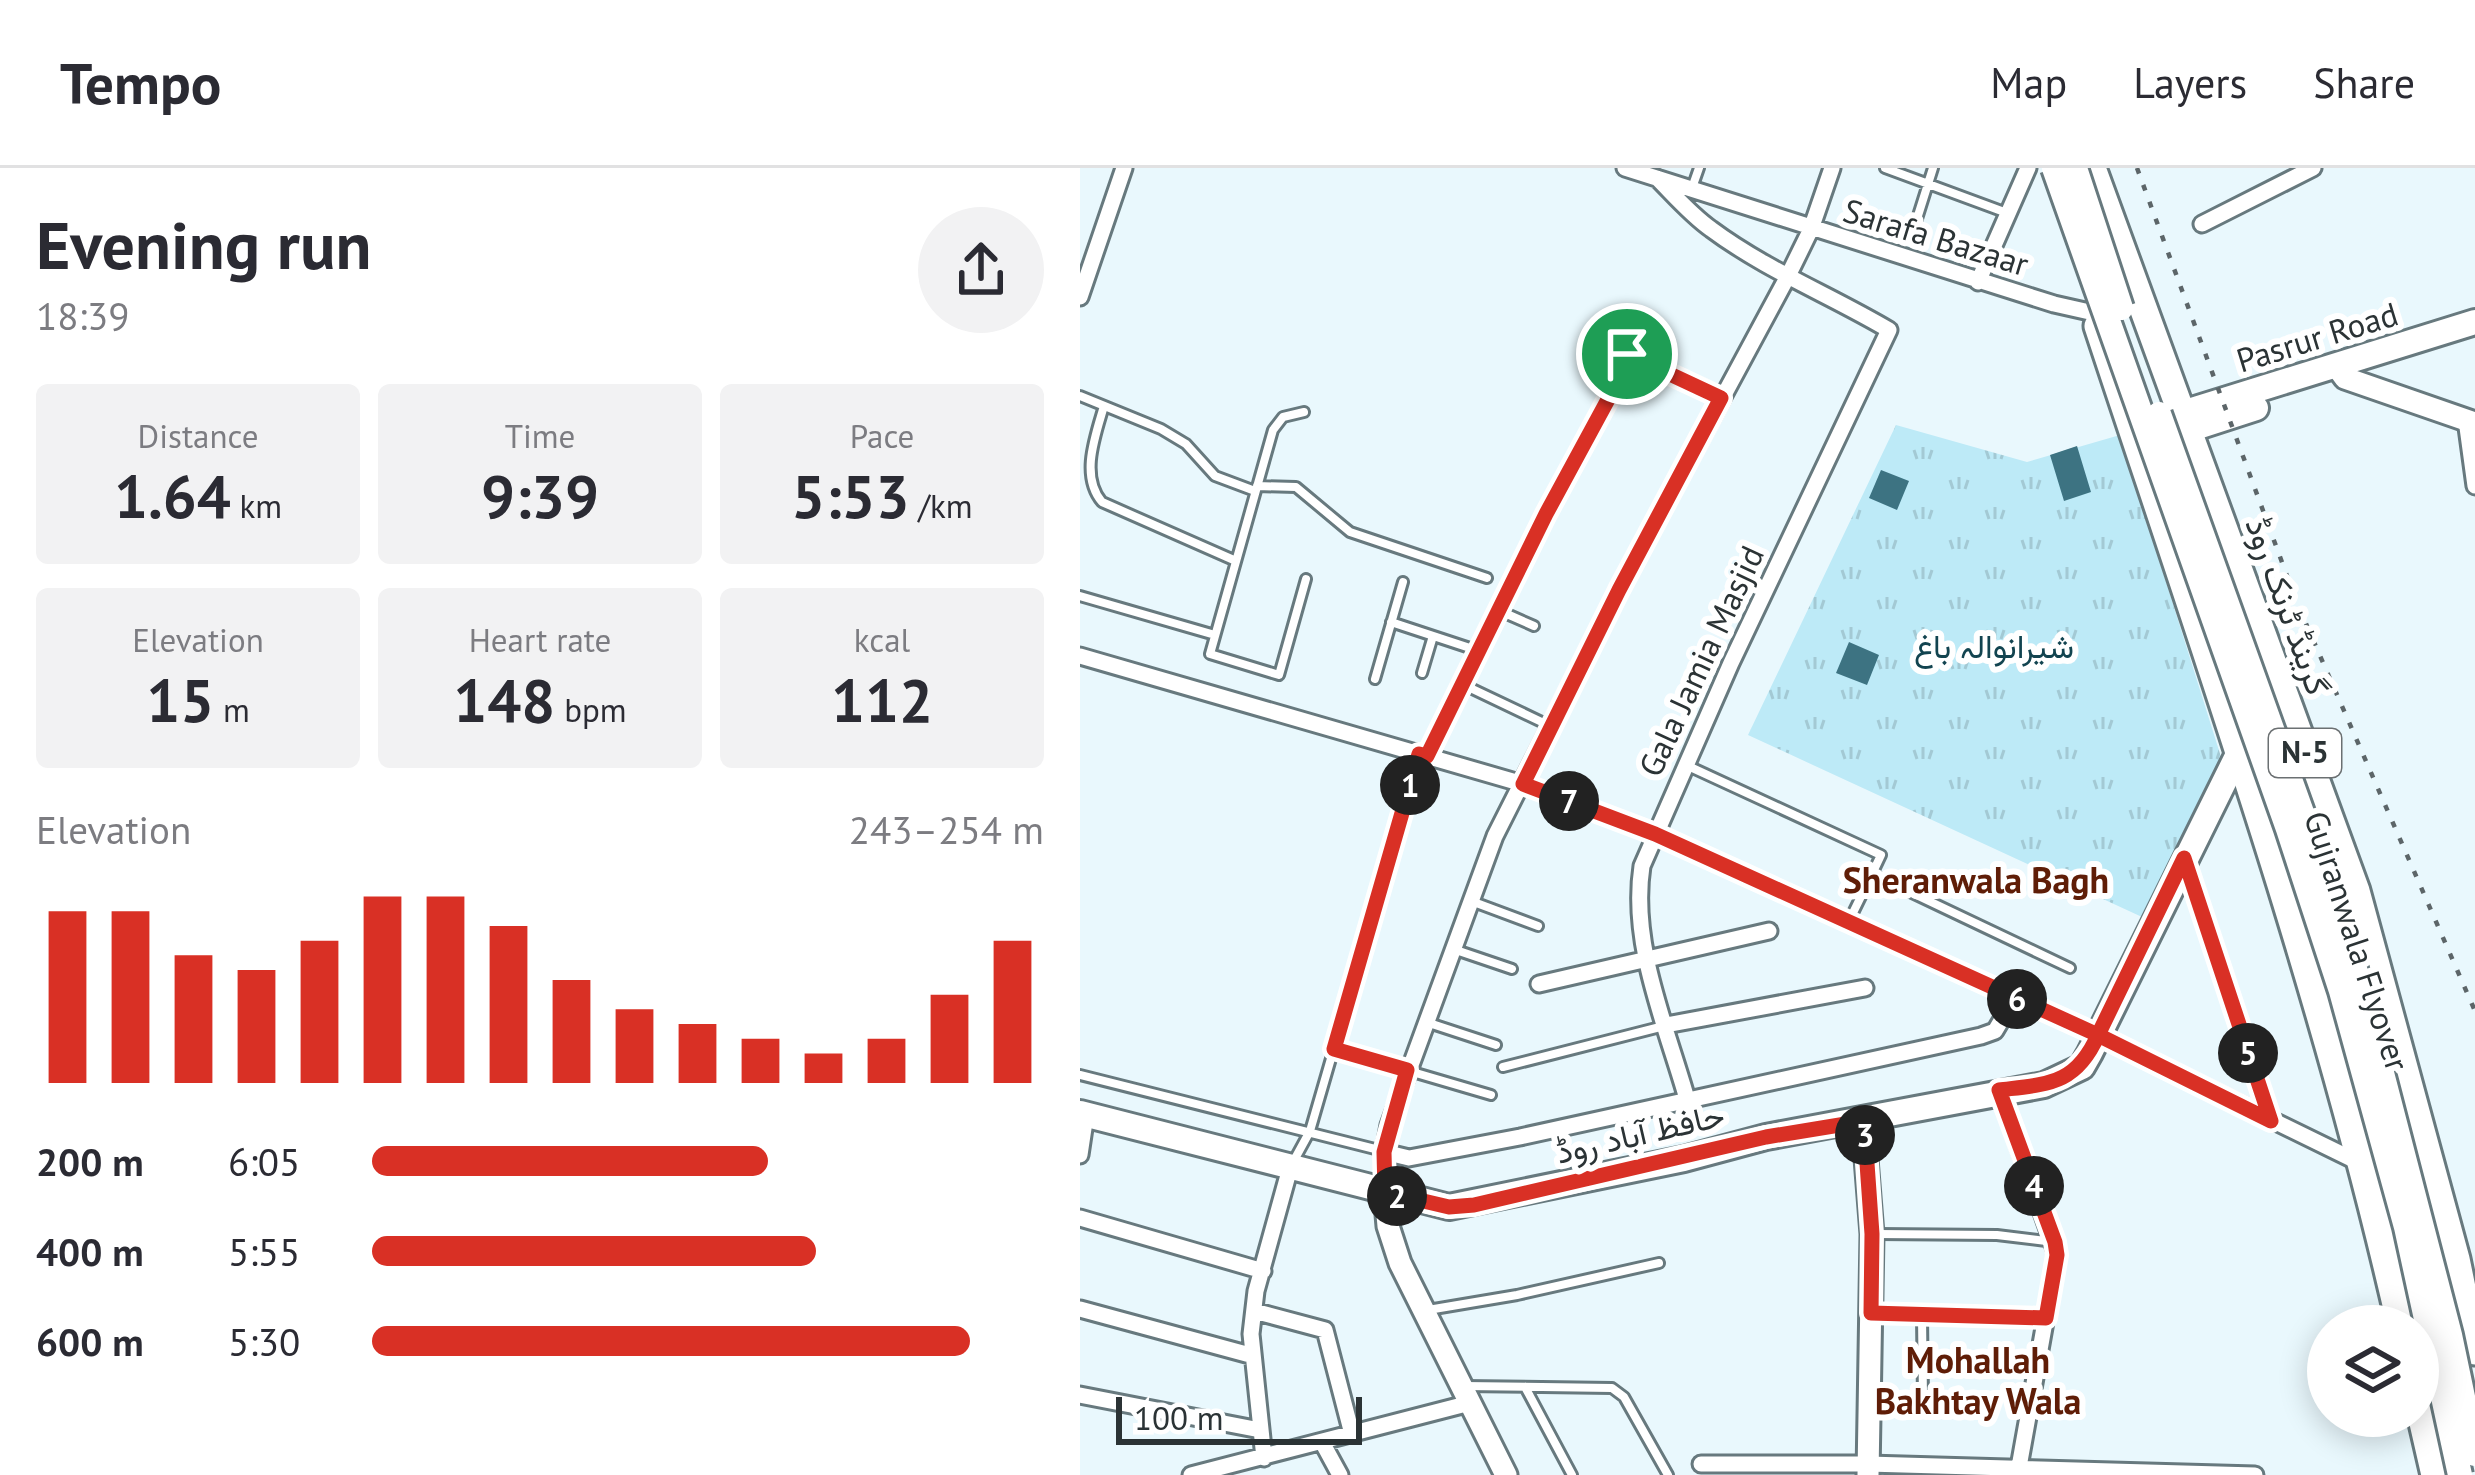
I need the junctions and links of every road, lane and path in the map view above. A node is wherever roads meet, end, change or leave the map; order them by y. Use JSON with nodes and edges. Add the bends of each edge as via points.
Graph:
{"nodes":[{"id":1,"x":1124,"y":168,"type":"edge"},
{"id":2,"x":1625,"y":168,"type":"edge"},
{"id":3,"x":1699,"y":168,"type":"edge"},
{"id":4,"x":1832,"y":168,"type":"edge"},
{"id":5,"x":1885,"y":168,"type":"edge"},
{"id":6,"x":1933,"y":168,"type":"edge"},
{"id":7,"x":2028,"y":168,"type":"edge"},
{"id":8,"x":2044,"y":168,"type":"edge"},
{"id":9,"x":2054,"y":168,"type":"edge"},
{"id":10,"x":2074,"y":168,"type":"edge"},
{"id":11,"x":2092,"y":168,"type":"edge"},
{"id":12,"x":2313,"y":168,"type":"edge"},
{"id":13,"x":2295,"y":172,"type":"edge"},
{"id":14,"x":1657,"y":178,"type":"junction"},
{"id":15,"x":1928,"y":184,"type":"junction"},
{"id":16,"x":1691,"y":190,"type":"junction"},
{"id":17,"x":2008,"y":213,"type":"junction"},
{"id":18,"x":1916,"y":221,"type":"dead end"},
{"id":19,"x":2203,"y":224,"type":"dead end"},
{"id":20,"x":1810,"y":229,"type":"junction"},
{"id":21,"x":1788,"y":276,"type":"junction"},
{"id":22,"x":1978,"y":282,"type":"junction"},
{"id":23,"x":1080,"y":297,"type":"edge"},
{"id":24,"x":2138,"y":298,"type":"junction"},
{"id":25,"x":2094,"y":313,"type":"junction"},
{"id":26,"x":2475,"y":322,"type":"edge"},
{"id":27,"x":2475,"y":338,"type":"edge"},
{"id":28,"x":2341,"y":373,"type":"junction"},
{"id":29,"x":1080,"y":396,"type":"edge"},
{"id":30,"x":1721,"y":398,"type":"junction"},
{"id":31,"x":1104,"y":406,"type":"junction"},
{"id":32,"x":1304,"y":412,"type":"dead end"},
{"id":33,"x":2182,"y":422,"type":"junction"},
{"id":34,"x":2471,"y":422,"type":"edge"},
{"id":35,"x":2475,"y":487,"type":"edge"},
{"id":36,"x":1256,"y":489,"type":"junction"},
{"id":37,"x":1236,"y":561,"type":"junction"},
{"id":38,"x":1486,"y":578,"type":"dead end"},
{"id":39,"x":1306,"y":579,"type":"dead end"},
{"id":40,"x":1402,"y":582,"type":"dead end"},
{"id":41,"x":1080,"y":596,"type":"edge"},
{"id":42,"x":1499,"y":610,"type":"junction"},
{"id":43,"x":1391,"y":622,"type":"junction"},
{"id":44,"x":1534,"y":626,"type":"dead end"},
{"id":45,"x":1215,"y":635,"type":"junction"},
{"id":46,"x":1433,"y":636,"type":"junction"},
{"id":47,"x":1479,"y":651,"type":"junction"},
{"id":48,"x":1080,"y":656,"type":"edge"},
{"id":49,"x":1422,"y":673,"type":"dead end"},
{"id":50,"x":1375,"y":679,"type":"dead end"},
{"id":51,"x":1463,"y":684,"type":"junction"},
{"id":52,"x":1551,"y":727,"type":"junction"},
{"id":53,"x":2240,"y":750,"type":"junction"},
{"id":54,"x":1423,"y":755,"type":"junction"},
{"id":55,"x":1685,"y":764,"type":"junction"},
{"id":56,"x":1523,"y":784,"type":"junction"},
{"id":57,"x":1655,"y":834,"type":"junction"},
{"id":58,"x":2184,"y":858,"type":"junction"},
{"id":59,"x":1872,"y":874,"type":"junction"},
{"id":60,"x":1470,"y":901,"type":"junction"},
{"id":61,"x":1848,"y":922,"type":"junction"},
{"id":62,"x":1538,"y":926,"type":"dead end"},
{"id":63,"x":1769,"y":932,"type":"dead end"},
{"id":64,"x":1451,"y":949,"type":"junction"},
{"id":65,"x":1647,"y":958,"type":"junction"},
{"id":66,"x":2070,"y":968,"type":"dead end"},
{"id":67,"x":1512,"y":969,"type":"dead end"},
{"id":68,"x":1540,"y":984,"type":"dead end"},
{"id":69,"x":1865,"y":988,"type":"dead end"},
{"id":70,"x":2014,"y":998,"type":"junction"},
{"id":71,"x":1424,"y":1022,"type":"junction"},
{"id":72,"x":1666,"y":1025,"type":"junction"},
{"id":73,"x":2098,"y":1035,"type":"junction"},
{"id":74,"x":1496,"y":1045,"type":"dead end"},
{"id":75,"x":1334,"y":1049,"type":"junction"},
{"id":76,"x":1503,"y":1067,"type":"dead end"},
{"id":77,"x":1407,"y":1070,"type":"junction"},
{"id":78,"x":1080,"y":1075,"type":"edge"},
{"id":79,"x":1999,"y":1090,"type":"junction"},
{"id":80,"x":1491,"y":1095,"type":"dead end"},
{"id":81,"x":1687,"y":1099,"type":"junction"},
{"id":82,"x":1083,"y":1114,"type":"edge"},
{"id":83,"x":1864,"y":1121,"type":"junction"},
{"id":84,"x":2271,"y":1121,"type":"junction"},
{"id":85,"x":1310,"y":1131,"type":"junction"},
{"id":86,"x":1384,"y":1152,"type":"junction"},
{"id":87,"x":1080,"y":1155,"type":"edge"},
{"id":88,"x":2365,"y":1166,"type":"junction"},
{"id":89,"x":1290,"y":1168,"type":"junction"},
{"id":90,"x":1385,"y":1192,"type":"junction"},
{"id":91,"x":1080,"y":1218,"type":"edge"},
{"id":92,"x":1872,"y":1234,"type":"junction"},
{"id":93,"x":2055,"y":1242,"type":"junction"},
{"id":94,"x":1659,"y":1263,"type":"dead end"},
{"id":95,"x":1263,"y":1270,"type":"junction"},
{"id":96,"x":2396,"y":1305,"type":"edge"},
{"id":97,"x":1080,"y":1309,"type":"edge"},
{"id":98,"x":1426,"y":1310,"type":"junction"},
{"id":99,"x":1254,"y":1311,"type":"junction"},
{"id":100,"x":1871,"y":1313,"type":"junction"},
{"id":101,"x":1922,"y":1315,"type":"junction"},
{"id":102,"x":2046,"y":1318,"type":"junction"},
{"id":103,"x":2475,"y":1351,"type":"edge"},
{"id":104,"x":1250,"y":1355,"type":"junction"},
{"id":105,"x":1525,"y":1387,"type":"junction"},
{"id":106,"x":1466,"y":1394,"type":"junction"},
{"id":107,"x":1080,"y":1395,"type":"edge"},
{"id":108,"x":1923,"y":1399,"type":"dead end"},
{"id":109,"x":1260,"y":1430,"type":"junction"},
{"id":110,"x":1352,"y":1434,"type":"junction"},
{"id":111,"x":2426,"y":1437,"type":"edge"},
{"id":112,"x":1322,"y":1442,"type":"junction"},
{"id":113,"x":2475,"y":1454,"type":"edge"},
{"id":114,"x":1264,"y":1458,"type":"junction"},
{"id":115,"x":1701,"y":1464,"type":"dead end"},
{"id":116,"x":1239,"y":1469,"type":"edge"},
{"id":117,"x":1726,"y":1469,"type":"edge"},
{"id":118,"x":1808,"y":1469,"type":"edge"},
{"id":119,"x":1868,"y":1469,"type":"edge"},
{"id":120,"x":1921,"y":1470,"type":"edge"},
{"id":121,"x":2009,"y":1470,"type":"edge"},
{"id":122,"x":2090,"y":1472,"type":"edge"},
{"id":123,"x":2174,"y":1473,"type":"edge"},
{"id":124,"x":1191,"y":1475,"type":"edge"},
{"id":125,"x":1340,"y":1475,"type":"edge"},
{"id":126,"x":1506,"y":1475,"type":"edge"},
{"id":127,"x":1572,"y":1475,"type":"edge"},
{"id":128,"x":1668,"y":1475,"type":"edge"},
{"id":129,"x":2255,"y":1475,"type":"edge"},
{"id":130,"x":2435,"y":1475,"type":"edge"},
{"id":131,"x":2460,"y":1475,"type":"edge"}],
"edges":[{"from":1,"to":23,"type":"street"},
{"from":2,"to":14,"type":"street","name":"Sarafa Bazaar"},
{"from":3,"to":16,"type":"lane"},
{"from":4,"to":20,"type":"street"},
{"from":5,"to":15,"type":"lane"},
{"from":6,"to":15,"type":"lane"},
{"from":7,"to":17,"type":"street"},
{"from":8,"to":25,"type":"highway","number":"N-5"},
{"from":9,"to":131,"type":"main road","name":"Gujranwala Flyover","bridge":true,"via":[[2341,992],[2406,1227]]},
{"from":10,"to":113,"type":"main road","name":"Gujranwala Flyover","bridge":true,"via":[[2347,938]]},
{"from":11,"to":24,"type":"highway","name":"گرینڈ ٹرنک روڈ","number":"N-5"},
{"from":12,"to":13,"type":"street"},
{"from":13,"to":19,"type":"street"},
{"from":14,"to":16,"type":"street","name":"Sarafa Bazaar"},
{"from":14,"to":21,"type":"street","via":[[1708,227]]},
{"from":15,"to":17,"type":"lane"},
{"from":15,"to":18,"type":"lane"},
{"from":16,"to":20,"type":"street","name":"Sarafa Bazaar"},
{"from":17,"to":22,"type":"street"},
{"from":20,"to":21,"type":"street"},
{"from":20,"to":22,"type":"street","name":"Sarafa Bazaar"},
{"from":21,"to":30,"type":"street"},
{"from":21,"to":55,"type":"street","name":"Gala Jamia Masjid","via":[[1889,330]]},
{"from":22,"to":25,"type":"street","name":"Sarafa Bazaar"},
{"from":24,"to":25,"type":"street"},
{"from":24,"to":33,"type":"highway","name":"گرینڈ ٹرنک روڈ","number":"N-5"},
{"from":25,"to":53,"type":"highway","number":"N-5"},
{"from":26,"to":28,"type":"main road","name":"Pasrur Road"},
{"from":27,"to":28,"type":"main road","name":"Pasrur Road"},
{"from":28,"to":33,"type":"main road","name":"Pasrur Road"},
{"from":28,"to":34,"type":"street"},
{"from":29,"to":31,"type":"lane"},
{"from":30,"to":42,"type":"street","via":[[1627,354]]},
{"from":30,"to":52,"type":"street"},
{"from":31,"to":36,"type":"lane","via":[[1186,444],[1215,476]]},
{"from":31,"to":37,"type":"lane","via":[[1087,465],[1093,494]]},
{"from":32,"to":36,"type":"lane","via":[[1283,417],[1273,430]]},
{"from":33,"to":103,"type":"highway","name":"گرینڈ ٹرنک روڈ","number":"N-5","via":[[2356,891]]},
{"from":34,"to":35,"type":"street"},
{"from":36,"to":37,"type":"lane"},
{"from":36,"to":38,"type":"lane","via":[[1296,487],[1350,532]]},
{"from":37,"to":45,"type":"lane"},
{"from":39,"to":45,"type":"lane","via":[[1280,675],[1210,654]]},
{"from":40,"to":43,"type":"lane"},
{"from":41,"to":45,"type":"lane"},
{"from":42,"to":44,"type":"lane"},
{"from":42,"to":47,"type":"street"},
{"from":43,"to":46,"type":"lane"},
{"from":43,"to":50,"type":"lane"},
{"from":46,"to":47,"type":"lane"},
{"from":46,"to":49,"type":"lane"},
{"from":47,"to":51,"type":"street"},
{"from":48,"to":54,"type":"street"},
{"from":51,"to":52,"type":"lane"},
{"from":51,"to":54,"type":"street"},
{"from":52,"to":56,"type":"street"},
{"from":53,"to":58,"type":"main road","name":"حافظ آباد روڈ"},
{"from":53,"to":88,"type":"highway","number":"N-5"},
{"from":54,"to":56,"type":"street"},
{"from":54,"to":75,"type":"lane"},
{"from":55,"to":57,"type":"street","name":"Gala Jamia Masjid"},
{"from":55,"to":59,"type":"lane","via":[[1881,855]]},
{"from":56,"to":57,"type":"street"},
{"from":56,"to":60,"type":"street"},
{"from":57,"to":61,"type":"street"},
{"from":57,"to":65,"type":"street","name":"Gala Jamia Masjid","via":[[1636,901]]},
{"from":58,"to":73,"type":"main road","name":"حافظ آباد روڈ"},
{"from":58,"to":84,"type":"street"},
{"from":59,"to":61,"type":"lane"},
{"from":59,"to":66,"type":"lane"},
{"from":60,"to":62,"type":"lane"},
{"from":60,"to":64,"type":"street"},
{"from":61,"to":70,"type":"street"},
{"from":63,"to":65,"type":"street"},
{"from":64,"to":67,"type":"lane"},
{"from":64,"to":71,"type":"street"},
{"from":65,"to":68,"type":"street"},
{"from":65,"to":72,"type":"street","name":"Gala Jamia Masjid"},
{"from":69,"to":72,"type":"street"},
{"from":70,"to":73,"type":"street"},
{"from":70,"to":81,"type":"street","via":[[1995,1031],[1981,1036]]},
{"from":71,"to":74,"type":"lane"},
{"from":71,"to":77,"type":"street"},
{"from":72,"to":76,"type":"lane"},
{"from":72,"to":81,"type":"street","name":"Gala Jamia Masjid"},
{"from":73,"to":79,"type":"main road","name":"حافظ آباد روڈ","via":[[2082,1067],[2066,1077]]},
{"from":73,"to":84,"type":"street"},
{"from":75,"to":77,"type":"lane"},
{"from":75,"to":85,"type":"lane"},
{"from":77,"to":80,"type":"lane"},
{"from":77,"to":86,"type":"street"},
{"from":78,"to":85,"type":"lane"},
{"from":79,"to":83,"type":"main road","name":"حافظ آباد روڈ"},
{"from":79,"to":93,"type":"street"},
{"from":81,"to":86,"type":"street","via":[[1409,1158]]},
{"from":82,"to":87,"type":"street"},
{"from":82,"to":89,"type":"main road","name":"حافظ آباد روڈ"},
{"from":83,"to":90,"type":"main road","name":"حافظ آباد روڈ","via":[[1474,1205]]},
{"from":83,"to":92,"type":"street"},
{"from":84,"to":88,"type":"street"},
{"from":85,"to":86,"type":"lane"},
{"from":85,"to":89,"type":"lane"},
{"from":86,"to":90,"type":"street"},
{"from":88,"to":96,"type":"highway","number":"N-5"},
{"from":89,"to":90,"type":"main road","name":"حافظ آباد روڈ"},
{"from":89,"to":95,"type":"street"},
{"from":90,"to":98,"type":"street","via":[[1400,1263]]},
{"from":91,"to":95,"type":"street"},
{"from":92,"to":93,"type":"lane"},
{"from":92,"to":100,"type":"street"},
{"from":93,"to":102,"type":"street"},
{"from":94,"to":98,"type":"lane"},
{"from":95,"to":99,"type":"street"},
{"from":97,"to":104,"type":"street"},
{"from":98,"to":106,"type":"street"},
{"from":99,"to":104,"type":"street"},
{"from":99,"to":110,"type":"street","via":[[1325,1330]]},
{"from":100,"to":101,"type":"street"},
{"from":100,"to":119,"type":"street"},
{"from":101,"to":102,"type":"street"},
{"from":101,"to":108,"type":"lane"},
{"from":102,"to":121,"type":"street"},
{"from":104,"to":109,"type":"street"},
{"from":105,"to":106,"type":"lane"},
{"from":105,"to":127,"type":"lane"},
{"from":105,"to":128,"type":"lane","via":[[1612,1388]]},
{"from":106,"to":110,"type":"street"},
{"from":106,"to":126,"type":"street"},
{"from":107,"to":109,"type":"street"},
{"from":109,"to":114,"type":"street"},
{"from":110,"to":112,"type":"street"},
{"from":111,"to":130,"type":"highway"},
{"from":112,"to":114,"type":"street"},
{"from":112,"to":125,"type":"street"},
{"from":114,"to":116,"type":"street"},
{"from":115,"to":117,"type":"street"},
{"from":116,"to":124,"type":"street"},
{"from":117,"to":118,"type":"street"},
{"from":118,"to":119,"type":"street"},
{"from":119,"to":120,"type":"street"},
{"from":120,"to":121,"type":"street"},
{"from":121,"to":122,"type":"street"},
{"from":122,"to":123,"type":"street"},
{"from":123,"to":129,"type":"street"}]}
